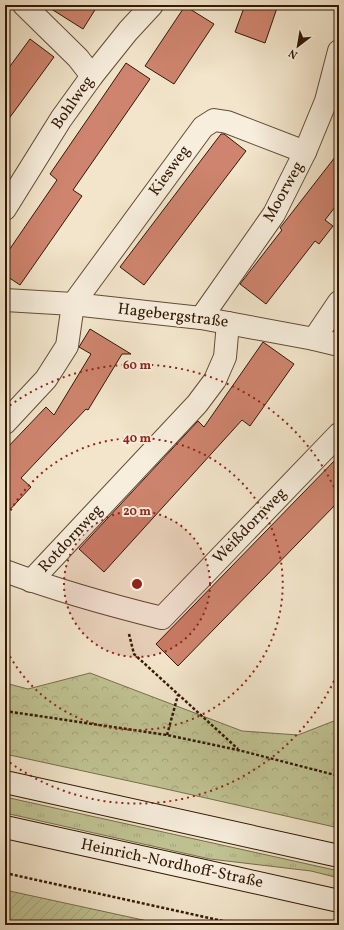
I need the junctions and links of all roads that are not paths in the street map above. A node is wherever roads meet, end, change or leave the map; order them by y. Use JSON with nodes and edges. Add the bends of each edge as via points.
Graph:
{"nodes":[{"id":1,"x":24,"y":5,"type":"edge"},
{"id":2,"x":152,"y":5,"type":"edge"},
{"id":3,"x":339,"y":51,"type":"edge"},
{"id":4,"x":92,"y":76,"type":"junction"},
{"id":5,"x":305,"y":152,"type":"junction"},
{"id":6,"x":5,"y":209,"type":"edge"},
{"id":7,"x":5,"y":300,"type":"edge"},
{"id":8,"x":339,"y":302,"type":"edge"},
{"id":9,"x":73,"y":304,"type":"junction"},
{"id":10,"x":201,"y":318,"type":"junction"},
{"id":11,"x":228,"y":323,"type":"junction"},
{"id":12,"x":314,"y":339,"type":"junction"},
{"id":13,"x":339,"y":345,"type":"edge"},
{"id":14,"x":5,"y":423,"type":"edge"},
{"id":15,"x":339,"y":434,"type":"edge"},
{"id":16,"x":5,"y":571,"type":"edge"},
{"id":17,"x":31,"y":581,"type":"junction"},
{"id":18,"x":5,"y":782,"type":"edge"},
{"id":19,"x":5,"y":827,"type":"edge"},
{"id":20,"x":339,"y":856,"type":"edge"},
{"id":21,"x":339,"y":901,"type":"edge"}],
"edges":[{"from":1,"to":4,"type":"street","via":[[78,58]]},
{"from":2,"to":4,"type":"street","name":"Bohlweg"},
{"from":3,"to":5,"type":"street","name":"Moorweg","via":[[326,101]]},
{"from":4,"to":6,"type":"street","name":"Bohlweg","via":[[61,119]]},
{"from":5,"to":9,"type":"street","name":"Kiesweg","via":[[227,122],[214,120],[203,126]]},
{"from":5,"to":10,"type":"street","name":"Moorweg","via":[[274,214]]},
{"from":7,"to":9,"type":"street","name":"Hagebergstraße"},
{"from":8,"to":12,"type":"street"},
{"from":9,"to":10,"type":"street","name":"Hagebergstraße"},
{"from":9,"to":14,"type":"street","via":[[67,346],[46,379]]},
{"from":10,"to":11,"type":"street","name":"Hagebergstraße"},
{"from":11,"to":12,"type":"street","name":"Hagebergstraße"},
{"from":11,"to":17,"type":"street","name":"Rotdornweg","via":[[225,357],[215,380],[198,404]]},
{"from":12,"to":13,"type":"street","name":"Hagebergstraße"},
{"from":15,"to":17,"type":"street","name":"Weißdornweg","via":[[162,618]]},
{"from":16,"to":17,"type":"street"},
{"from":18,"to":20,"type":"street"},
{"from":19,"to":21,"type":"street","name":"Heinrich-Nordhoff-Straße"}]}
